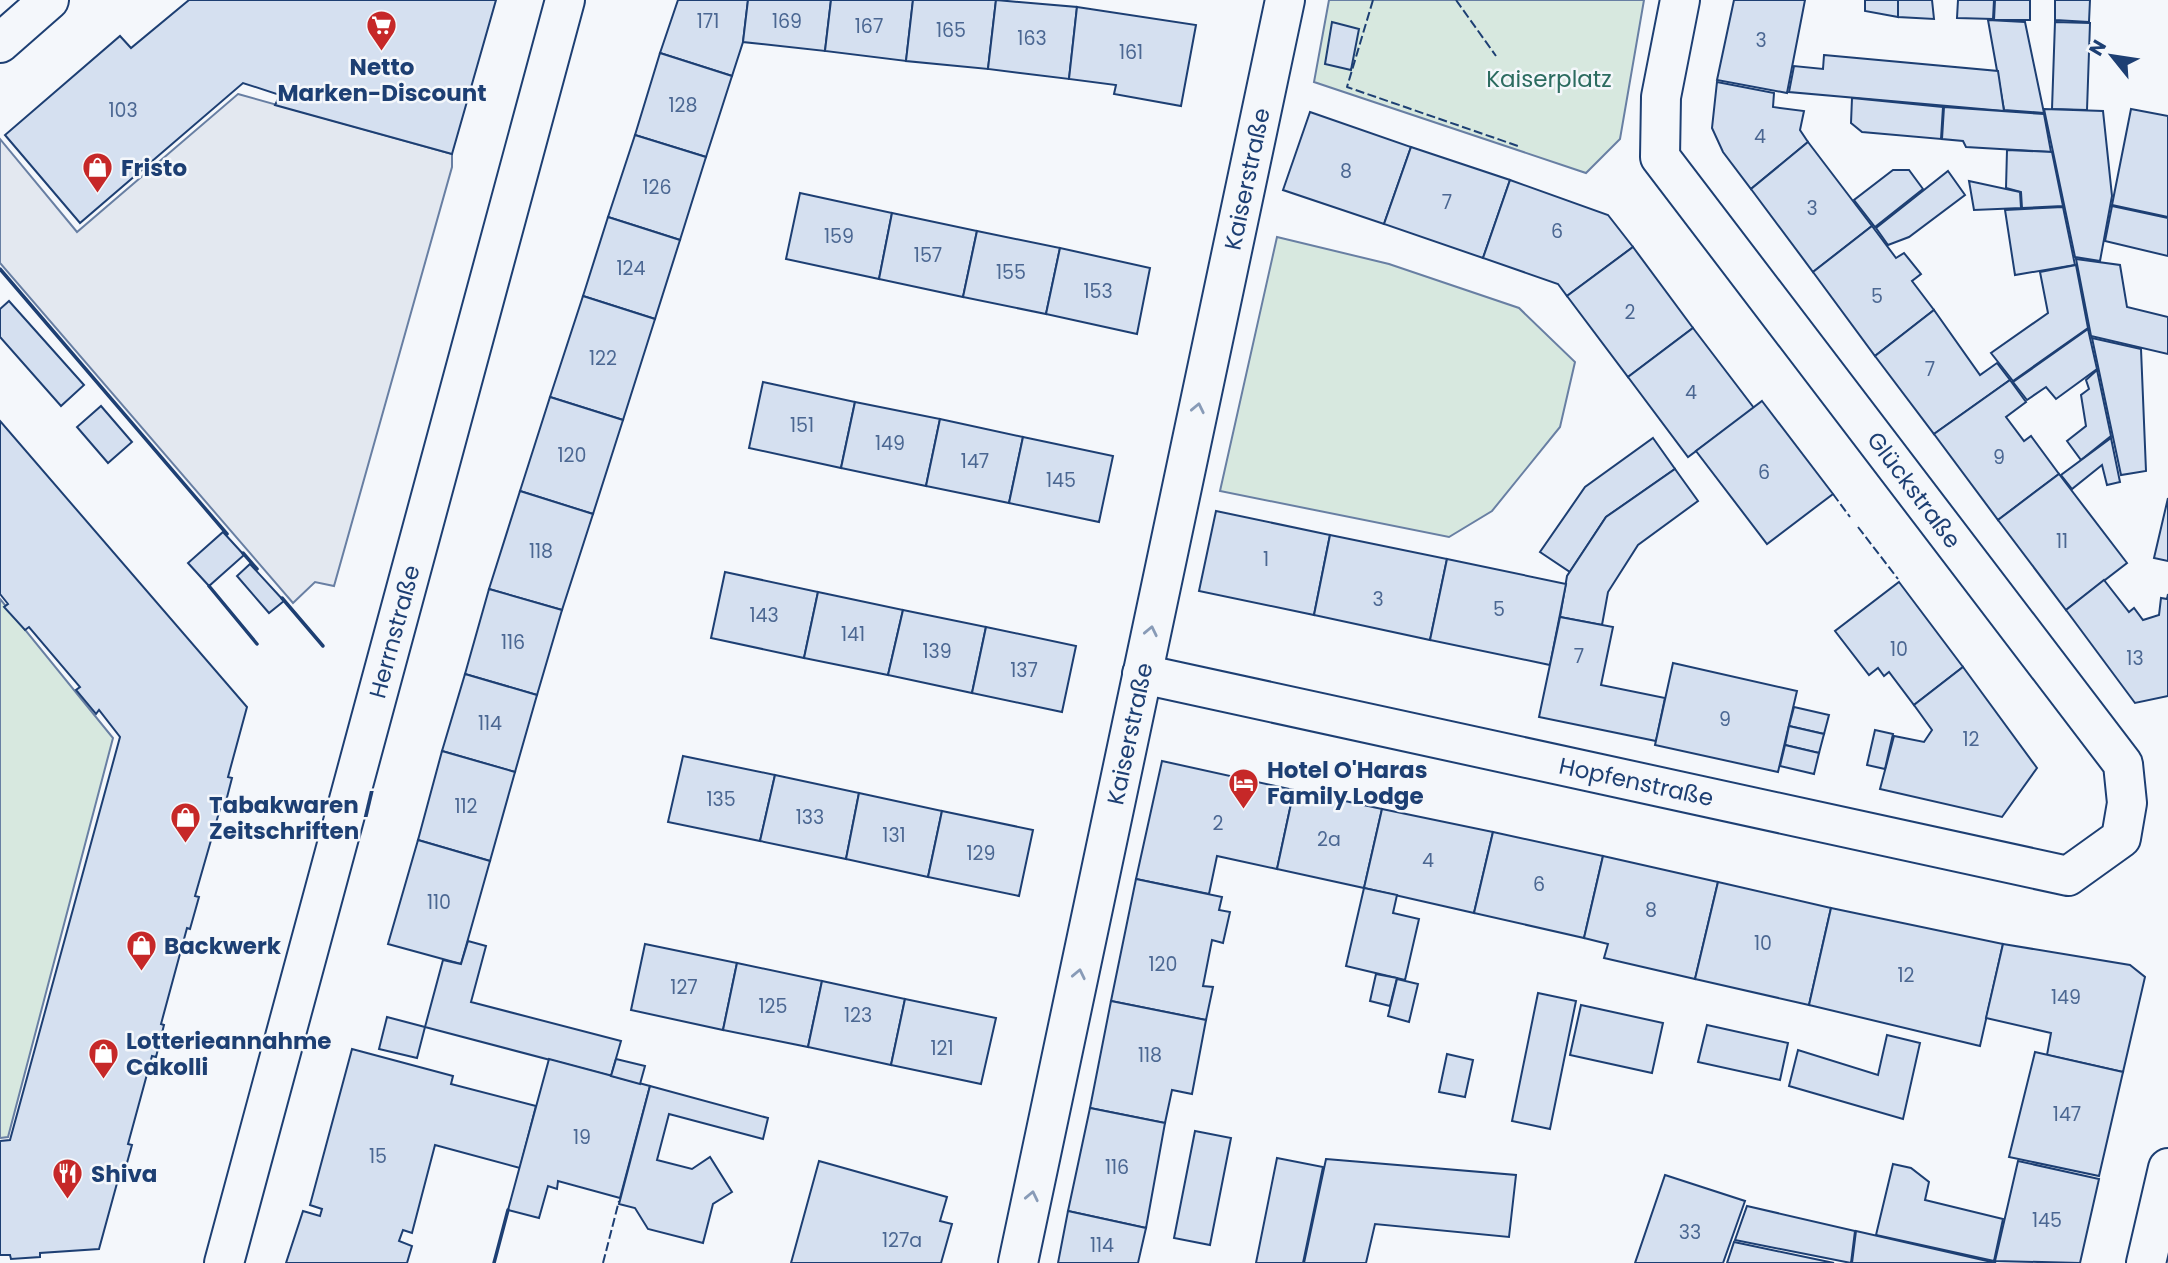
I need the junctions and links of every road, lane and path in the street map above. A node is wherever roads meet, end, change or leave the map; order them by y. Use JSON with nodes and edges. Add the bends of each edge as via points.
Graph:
{"nodes":[{"id":1,"x":49,"y":0,"type":"edge"},
{"id":2,"x":565,"y":0,"type":"edge"},
{"id":3,"x":1285,"y":0,"type":"edge"},
{"id":4,"x":1680,"y":0,"type":"edge"},
{"id":5,"x":0,"y":43,"type":"edge"},
{"id":6,"x":1142,"y":674,"type":"junction"},
{"id":7,"x":2121,"y":838,"type":"joint"},
{"id":8,"x":2168,"y":1168,"type":"edge"},
{"id":9,"x":224,"y":1263,"type":"edge"},
{"id":10,"x":1018,"y":1263,"type":"edge"},
{"id":11,"x":2146,"y":1263,"type":"edge"}],
"edges":[{"from":1,"to":5,"type":"street"},
{"from":2,"to":9,"type":"street","name":"Herrnstraße"},
{"from":6,"to":3,"type":"street","name":"Kaiserstraße","one_way":true},
{"from":4,"to":7,"type":"street","name":"Glückstraße","via":[[1661,96],[1660,157],[2123,764],[2127,803]]},
{"from":6,"to":7,"type":"street","name":"Hopfenstraße","via":[[2068,876]]},
{"from":10,"to":6,"type":"street","name":"Kaiserstraße","one_way":true},
{"from":8,"to":11,"type":"street"}]}
